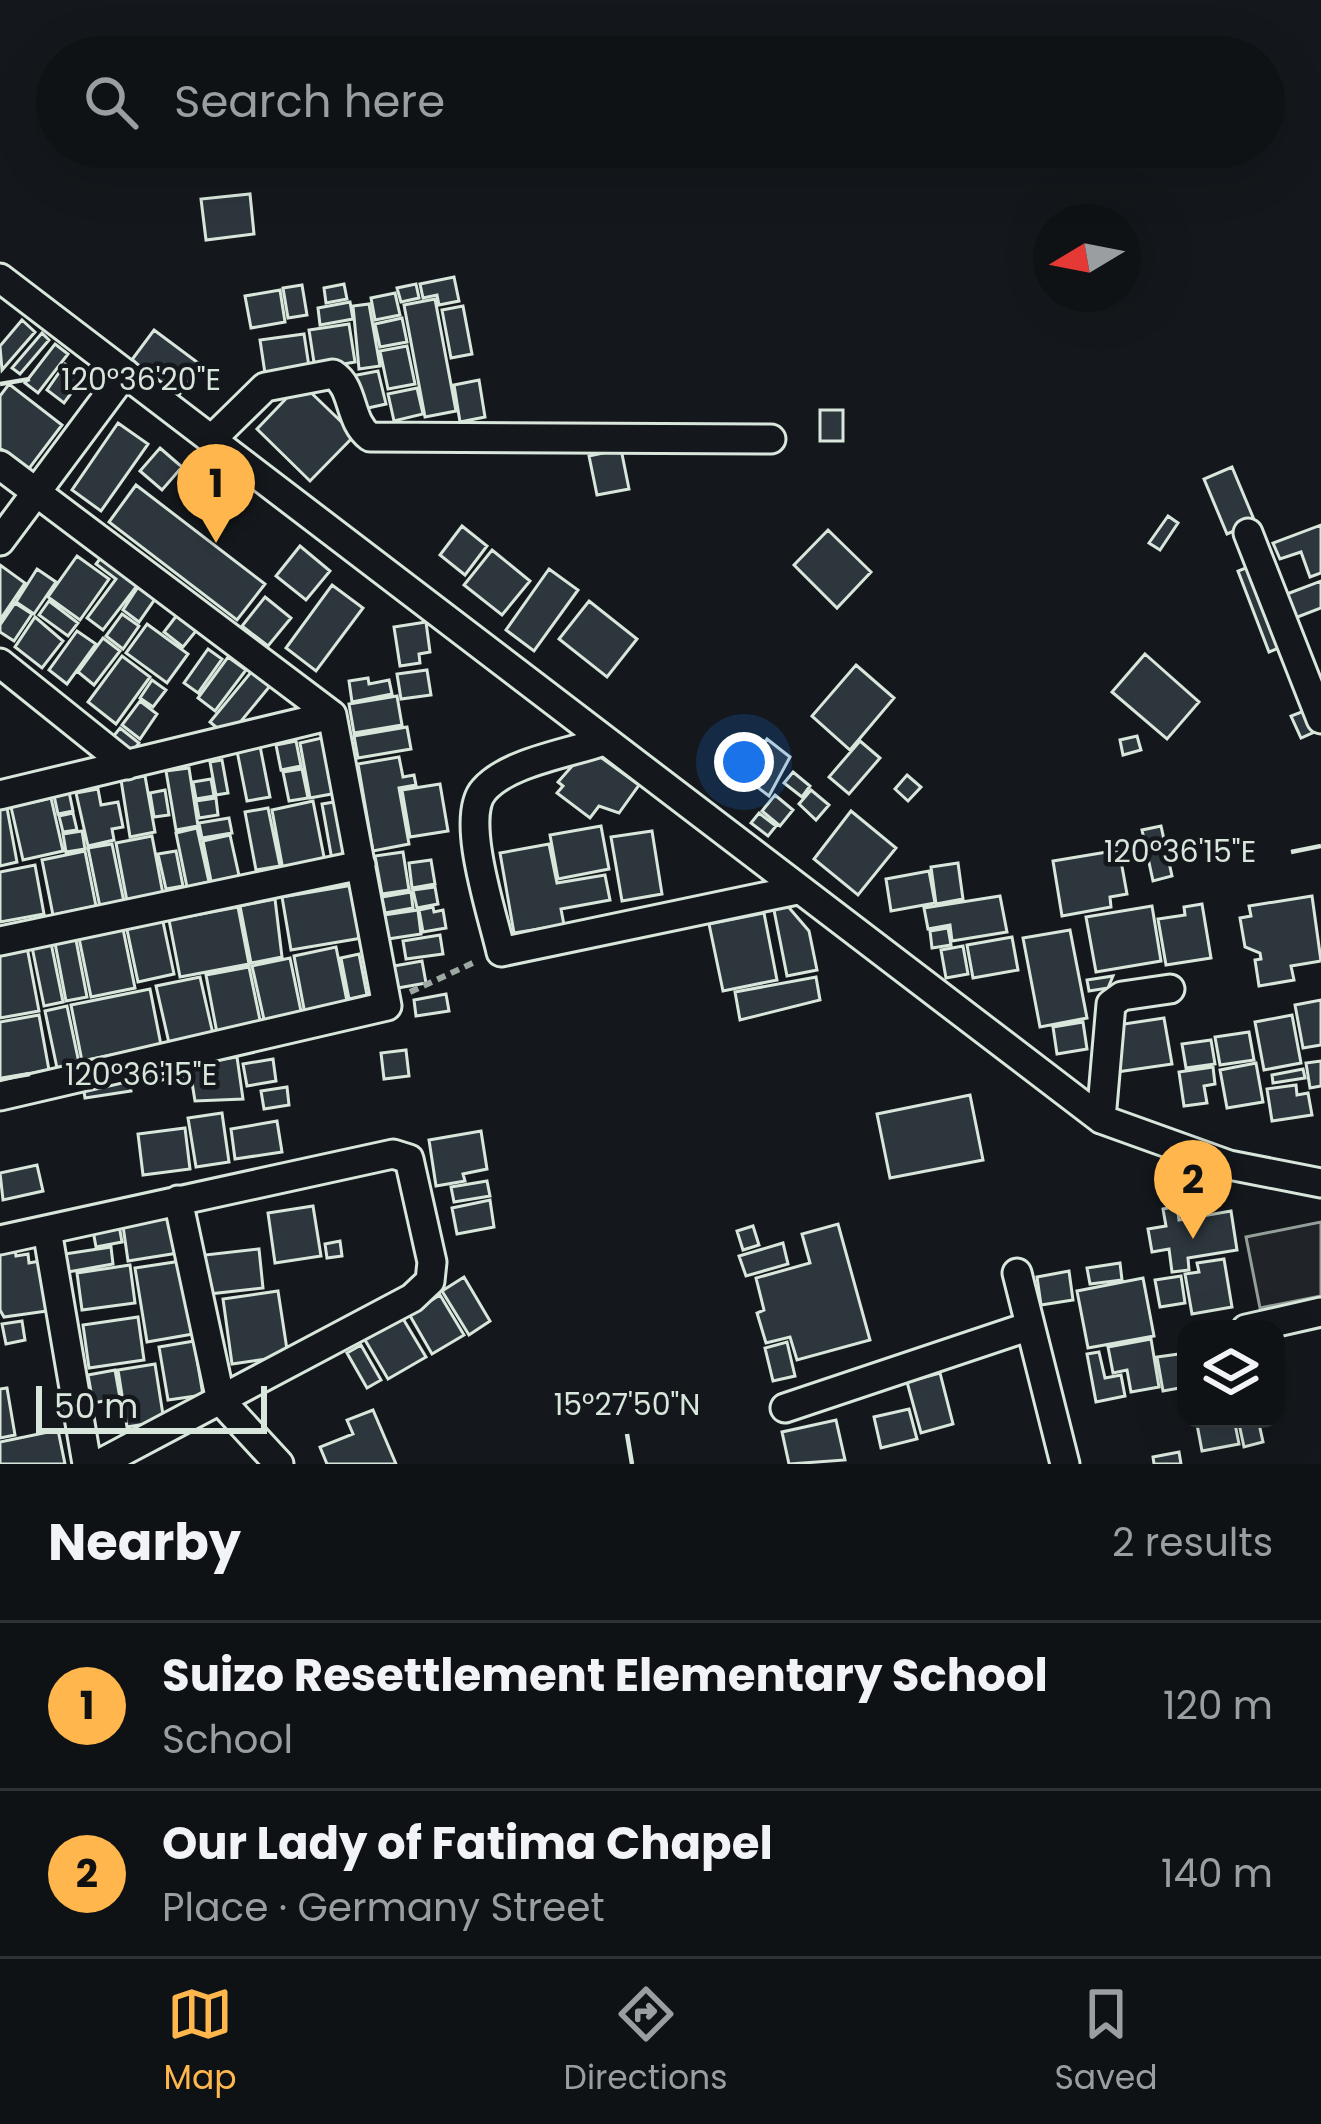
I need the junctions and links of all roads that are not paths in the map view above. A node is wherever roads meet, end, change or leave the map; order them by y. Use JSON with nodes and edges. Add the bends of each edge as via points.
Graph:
{"nodes":[{"id":1,"x":0,"y":278,"type":"edge"},
{"id":2,"x":125,"y":373,"type":"junction"},
{"id":3,"x":214,"y":437,"type":"junction"},
{"id":4,"x":771,"y":440,"type":"dead end"},
{"id":5,"x":0,"y":465,"type":"edge"},
{"id":6,"x":36,"y":492,"type":"junction"},
{"id":7,"x":1248,"y":533,"type":"dead end"},
{"id":8,"x":0,"y":542,"type":"edge"},
{"id":9,"x":0,"y":663,"type":"edge"},
{"id":10,"x":332,"y":716,"type":"junction"},
{"id":11,"x":1321,"y":719,"type":"edge"},
{"id":12,"x":604,"y":742,"type":"junction"},
{"id":13,"x":127,"y":765,"type":"junction"},
{"id":14,"x":0,"y":795,"type":"edge"},
{"id":15,"x":362,"y":865,"type":"junction"},
{"id":16,"x":797,"y":890,"type":"junction"},
{"id":17,"x":0,"y":941,"type":"edge"},
{"id":18,"x":1170,"y":989,"type":"dead end"},
{"id":19,"x":0,"y":1096,"type":"edge"},
{"id":20,"x":1101,"y":1119,"type":"junction"},
{"id":21,"x":1321,"y":1183,"type":"edge"},
{"id":22,"x":178,"y":1200,"type":"junction"},
{"id":23,"x":47,"y":1230,"type":"junction"},
{"id":24,"x":0,"y":1240,"type":"edge"},
{"id":25,"x":1017,"y":1273,"type":"dead end"},
{"id":26,"x":1321,"y":1312,"type":"edge"},
{"id":27,"x":1285,"y":1320,"type":"edge"},
{"id":28,"x":1030,"y":1326,"type":"junction"},
{"id":29,"x":221,"y":1401,"type":"junction"},
{"id":30,"x":785,"y":1408,"type":"dead end"},
{"id":31,"x":88,"y":1464,"type":"edge"},
{"id":32,"x":99,"y":1464,"type":"edge"},
{"id":33,"x":279,"y":1464,"type":"edge"},
{"id":34,"x":1065,"y":1464,"type":"edge"}],
"edges":[{"from":1,"to":2,"type":"street"},
{"from":2,"to":3,"type":"street"},
{"from":2,"to":6,"type":"street"},
{"from":3,"to":4,"type":"street","via":[[265,387],[333,374],[342,379],[358,429],[370,437]]},
{"from":3,"to":12,"type":"street"},
{"from":5,"to":6,"type":"street"},
{"from":6,"to":8,"type":"street"},
{"from":6,"to":10,"type":"street"},
{"from":7,"to":11,"type":"street"},
{"from":9,"to":13,"type":"street"},
{"from":10,"to":13,"type":"street"},
{"from":10,"to":15,"type":"street"},
{"from":12,"to":16,"type":"street"},
{"from":12,"to":16,"type":"street","via":[[497,779],[481,792],[472,818],[501,952]]},
{"from":13,"to":14,"type":"street"},
{"from":15,"to":17,"type":"street"},
{"from":15,"to":19,"type":"street","via":[[387,1006]]},
{"from":16,"to":20,"type":"street"},
{"from":18,"to":20,"type":"street","via":[[1111,1004]]},
{"from":20,"to":21,"type":"street","via":[[1229,1165]]},
{"from":22,"to":23,"type":"street"},
{"from":22,"to":29,"type":"street"},
{"from":22,"to":29,"type":"street","via":[[393,1154],[409,1159],[418,1179],[430,1281]]},
{"from":23,"to":24,"type":"street"},
{"from":23,"to":31,"type":"street"},
{"from":25,"to":28,"type":"street"},
{"from":26,"to":27,"type":"street"},
{"from":28,"to":30,"type":"street"},
{"from":28,"to":34,"type":"street"},
{"from":29,"to":32,"type":"street"},
{"from":29,"to":33,"type":"street"}]}
